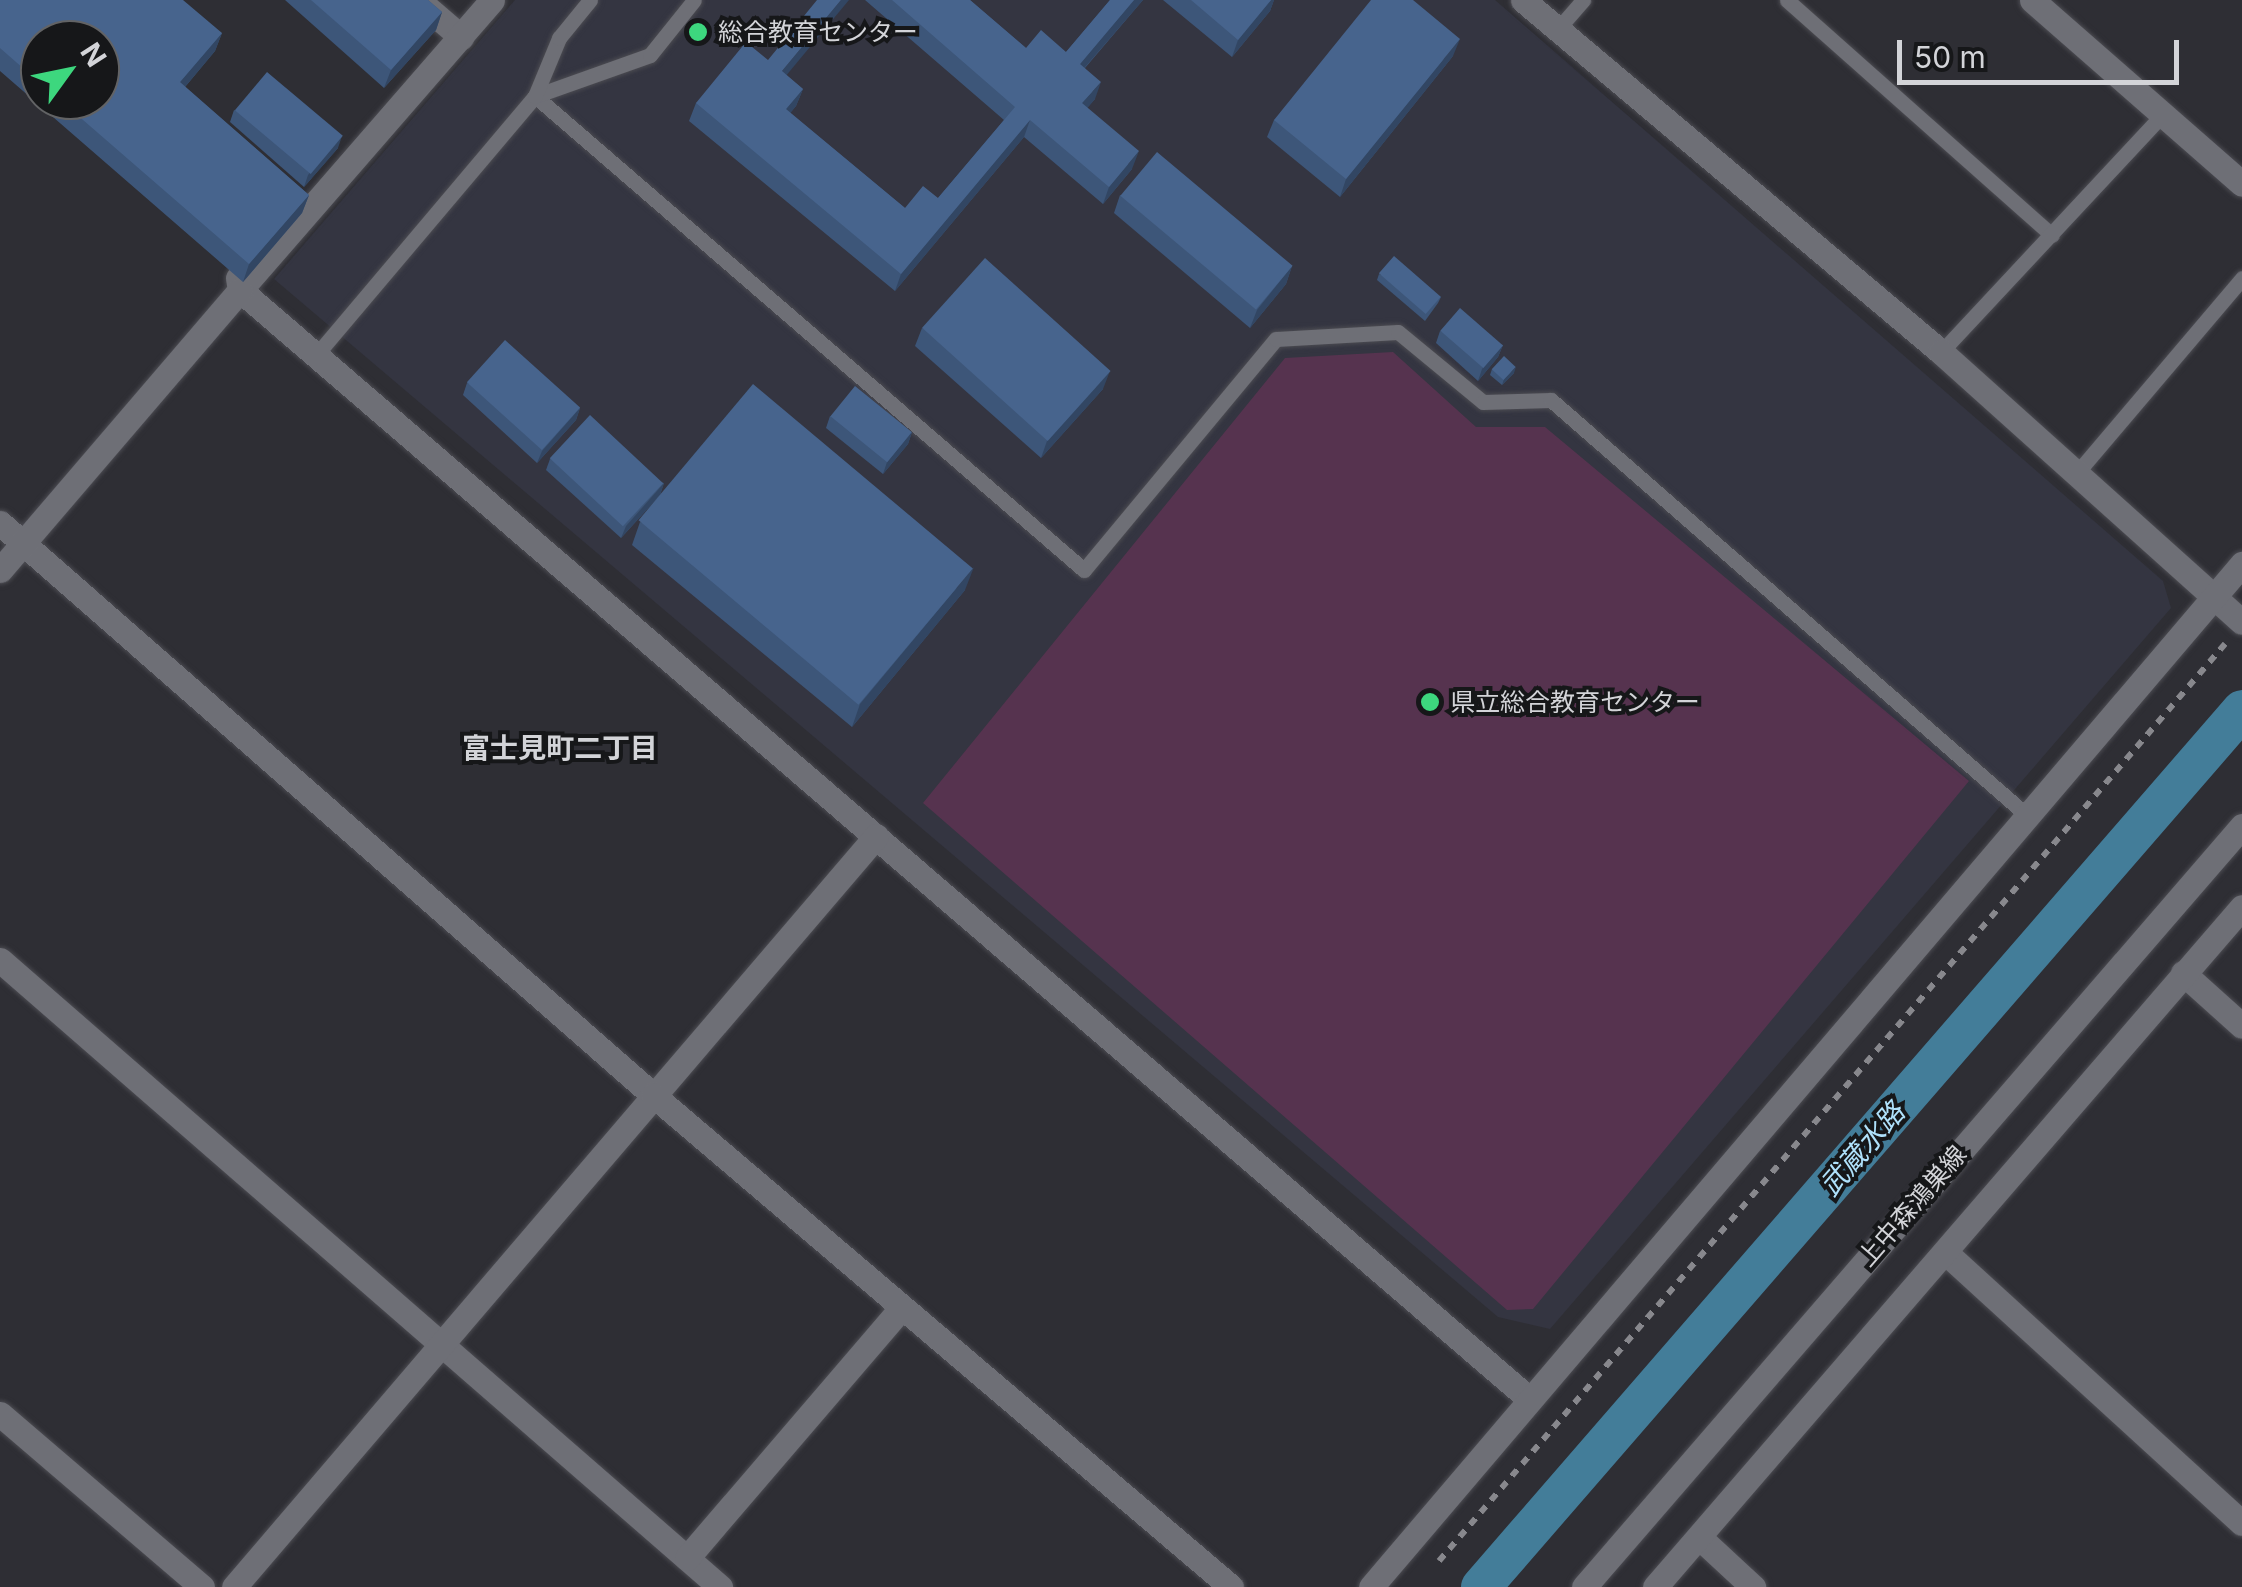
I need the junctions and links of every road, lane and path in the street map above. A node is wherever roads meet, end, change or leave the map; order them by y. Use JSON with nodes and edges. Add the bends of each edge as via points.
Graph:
{"nodes":[{"id":1,"x":418,"y":0,"type":"edge"},
{"id":2,"x":492,"y":0,"type":"edge"},
{"id":3,"x":590,"y":0,"type":"edge"},
{"id":4,"x":694,"y":0,"type":"edge"},
{"id":5,"x":1522,"y":0,"type":"edge"},
{"id":6,"x":1583,"y":0,"type":"edge"},
{"id":7,"x":1787,"y":0,"type":"edge"},
{"id":8,"x":2032,"y":0,"type":"edge"},
{"id":9,"x":1557,"y":30,"type":"junction"},
{"id":10,"x":461,"y":37,"type":"junction"},
{"id":11,"x":536,"y":96,"type":"junction"},
{"id":12,"x":2161,"y":116,"type":"junction"},
{"id":13,"x":2242,"y":184,"type":"edge"},
{"id":14,"x":2052,"y":235,"type":"junction"},
{"id":15,"x":217,"y":259,"type":"edge"},
{"id":16,"x":2242,"y":278,"type":"edge"},
{"id":17,"x":240,"y":290,"type":"junction"},
{"id":18,"x":1941,"y":352,"type":"junction"},
{"id":19,"x":317,"y":354,"type":"junction"},
{"id":20,"x":2076,"y":474,"type":"junction"},
{"id":21,"x":0,"y":523,"type":"edge"},
{"id":22,"x":24,"y":543,"type":"junction"},
{"id":23,"x":2242,"y":564,"type":"edge"},
{"id":24,"x":0,"y":570,"type":"edge"},
{"id":25,"x":2213,"y":597,"type":"junction"},
{"id":26,"x":2242,"y":622,"type":"edge"},
{"id":27,"x":2220,"y":650,"type":"dead end"},
{"id":28,"x":2030,"y":818,"type":"junction"},
{"id":29,"x":2242,"y":826,"type":"edge"},
{"id":30,"x":876,"y":836,"type":"junction"},
{"id":31,"x":2242,"y":907,"type":"edge"},
{"id":32,"x":0,"y":960,"type":"edge"},
{"id":33,"x":2183,"y":974,"type":"junction"},
{"id":34,"x":2242,"y":1026,"type":"edge"},
{"id":35,"x":653,"y":1095,"type":"junction"},
{"id":36,"x":1945,"y":1252,"type":"junction"},
{"id":37,"x":902,"y":1307,"type":"junction"},
{"id":38,"x":442,"y":1342,"type":"junction"},
{"id":39,"x":1528,"y":1398,"type":"junction"},
{"id":40,"x":0,"y":1414,"type":"edge"},
{"id":41,"x":2242,"y":1523,"type":"edge"},
{"id":42,"x":1699,"y":1538,"type":"junction"},
{"id":43,"x":687,"y":1558,"type":"junction"},
{"id":44,"x":1429,"y":1572,"type":"dead end"},
{"id":45,"x":202,"y":1587,"type":"edge"},
{"id":46,"x":234,"y":1587,"type":"edge"},
{"id":47,"x":720,"y":1587,"type":"edge"},
{"id":48,"x":1232,"y":1587,"type":"edge"},
{"id":49,"x":1371,"y":1587,"type":"edge"},
{"id":50,"x":1584,"y":1587,"type":"edge"},
{"id":51,"x":1655,"y":1587,"type":"edge"},
{"id":52,"x":1753,"y":1587,"type":"edge"}],
"edges":[{"from":1,"to":10,"type":"street"},
{"from":2,"to":10,"type":"street"},
{"from":3,"to":11,"type":"lane","via":[[559,38]]},
{"from":4,"to":11,"type":"lane","via":[[650,55]]},
{"from":5,"to":9,"type":"street"},
{"from":6,"to":9,"type":"lane"},
{"from":7,"to":14,"type":"lane"},
{"from":8,"to":12,"type":"street"},
{"from":9,"to":18,"type":"street"},
{"from":10,"to":17,"type":"street"},
{"from":11,"to":19,"type":"lane"},
{"from":11,"to":28,"type":"lane","via":[[1084,570],[1276,339],[1398,332],[1483,402],[1551,400]]},
{"from":12,"to":13,"type":"street"},
{"from":12,"to":14,"type":"lane"},
{"from":14,"to":18,"type":"lane"},
{"from":15,"to":17,"type":"street","via":[[243,282]]},
{"from":16,"to":20,"type":"lane"},
{"from":17,"to":19,"type":"street"},
{"from":17,"to":22,"type":"street"},
{"from":18,"to":20,"type":"street"},
{"from":19,"to":30,"type":"street"},
{"from":20,"to":25,"type":"street"},
{"from":21,"to":22,"type":"street"},
{"from":22,"to":24,"type":"street"},
{"from":22,"to":35,"type":"street"},
{"from":23,"to":25,"type":"street"},
{"from":25,"to":26,"type":"street"},
{"from":25,"to":28,"type":"street"},
{"from":27,"to":44,"type":"path"},
{"from":28,"to":39,"type":"street"},
{"from":29,"to":50,"type":"street","name":"上中森鴻巣線"},
{"from":30,"to":35,"type":"street"},
{"from":30,"to":39,"type":"street"},
{"from":31,"to":33,"type":"street"},
{"from":32,"to":38,"type":"street"},
{"from":33,"to":34,"type":"street"},
{"from":33,"to":36,"type":"street"},
{"from":35,"to":37,"type":"street"},
{"from":35,"to":38,"type":"street"},
{"from":36,"to":41,"type":"street"},
{"from":36,"to":42,"type":"street"},
{"from":37,"to":43,"type":"street"},
{"from":37,"to":48,"type":"street"},
{"from":38,"to":43,"type":"street"},
{"from":38,"to":46,"type":"street"},
{"from":39,"to":49,"type":"street"},
{"from":40,"to":45,"type":"street"},
{"from":42,"to":51,"type":"street"},
{"from":42,"to":52,"type":"street"},
{"from":43,"to":47,"type":"street"}]}
